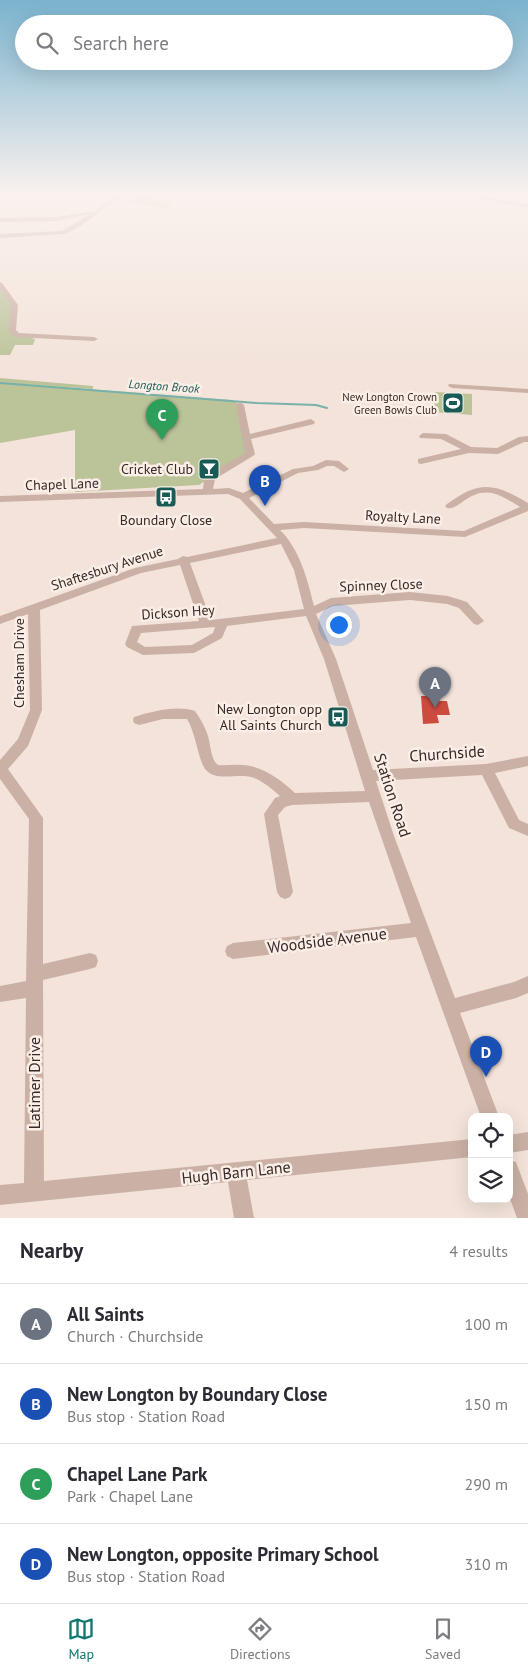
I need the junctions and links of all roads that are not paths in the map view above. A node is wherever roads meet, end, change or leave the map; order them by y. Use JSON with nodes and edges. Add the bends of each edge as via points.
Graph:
{"nodes":[{"id":1,"x":0,"y":284,"type":"edge"},
{"id":2,"x":94,"y":339,"type":"dead end"},
{"id":3,"x":452,"y":386,"type":"dead end"},
{"id":4,"x":528,"y":391,"type":"edge"},
{"id":5,"x":240,"y":405,"type":"dead end"},
{"id":6,"x":311,"y":422,"type":"dead end"},
{"id":7,"x":423,"y":436,"type":"dead end"},
{"id":8,"x":247,"y":437,"type":"junction"},
{"id":9,"x":528,"y":440,"type":"edge"},
{"id":10,"x":469,"y":450,"type":"junction"},
{"id":11,"x":421,"y":461,"type":"dead end"},
{"id":12,"x":344,"y":469,"type":"dead end"},
{"id":13,"x":208,"y":491,"type":"junction"},
{"id":14,"x":244,"y":497,"type":"junction"},
{"id":15,"x":0,"y":500,"type":"edge"},
{"id":16,"x":450,"y":506,"type":"dead end"},
{"id":17,"x":528,"y":507,"type":"edge"},
{"id":18,"x":272,"y":527,"type":"junction"},
{"id":19,"x":284,"y":540,"type":"junction"},
{"id":20,"x":182,"y":559,"type":"junction"},
{"id":21,"x":34,"y":608,"type":"junction"},
{"id":22,"x":310,"y":612,"type":"junction"},
{"id":23,"x":0,"y":620,"type":"edge"},
{"id":24,"x":478,"y":621,"type":"dead end"},
{"id":25,"x":206,"y":623,"type":"junction"},
{"id":26,"x":222,"y":623,"type":"junction"},
{"id":27,"x":139,"y":720,"type":"dead end"},
{"id":28,"x":528,"y":761,"type":"edge"},
{"id":29,"x":0,"y":769,"type":"edge"},
{"id":30,"x":486,"y":769,"type":"junction"},
{"id":31,"x":368,"y":776,"type":"junction"},
{"id":32,"x":375,"y":796,"type":"junction"},
{"id":33,"x":292,"y":800,"type":"junction"},
{"id":34,"x":528,"y":830,"type":"edge"},
{"id":35,"x":286,"y":892,"type":"dead end"},
{"id":36,"x":421,"y":929,"type":"junction"},
{"id":37,"x":233,"y":951,"type":"dead end"},
{"id":38,"x":90,"y":961,"type":"dead end"},
{"id":39,"x":35,"y":981,"type":"junction"},
{"id":40,"x":528,"y":984,"type":"edge"},
{"id":41,"x":0,"y":994,"type":"edge"},
{"id":42,"x":452,"y":1007,"type":"junction"},
{"id":43,"x":489,"y":1113,"type":"edge"},
{"id":44,"x":528,"y":1141,"type":"edge"},
{"id":45,"x":513,"y":1143,"type":"edge"},
{"id":46,"x":468,"y":1148,"type":"edge"},
{"id":47,"x":236,"y":1172,"type":"junction"},
{"id":48,"x":513,"y":1180,"type":"edge"},
{"id":49,"x":34,"y":1192,"type":"junction"},
{"id":50,"x":0,"y":1195,"type":"edge"},
{"id":51,"x":244,"y":1218,"type":"edge"},
{"id":52,"x":527,"y":1218,"type":"edge"}],
"edges":[{"from":1,"to":2,"type":"street","via":[[14,305],[12,330],[17,335]]},
{"from":3,"to":4,"type":"street"},
{"from":5,"to":8,"type":"street"},
{"from":6,"to":8,"type":"street"},
{"from":7,"to":10,"type":"street","via":[[443,436]]},
{"from":8,"to":13,"type":"street","via":[[250,454],[212,477]]},
{"from":9,"to":10,"type":"street","via":[[522,439],[498,451]]},
{"from":10,"to":11,"type":"street"},
{"from":12,"to":14,"type":"street","via":[[336,463],[326,462],[296,472]]},
{"from":13,"to":14,"type":"street","name":"Chapel Lane","via":[[229,491]]},
{"from":13,"to":15,"type":"street","name":"Chapel Lane"},
{"from":14,"to":18,"type":"street","name":"Station Road"},
{"from":16,"to":17,"type":"street","via":[[464,495],[481,488],[492,488]]},
{"from":17,"to":18,"type":"street","name":"Royalty Lane","via":[[465,534],[304,525]]},
{"from":18,"to":19,"type":"street","name":"Station Road"},
{"from":19,"to":20,"type":"street","name":"Shaftesbury Avenue"},
{"from":19,"to":22,"type":"street","name":"Station Road","via":[[299,570]]},
{"from":20,"to":21,"type":"street","name":"Shaftesbury Avenue","via":[[139,570]]},
{"from":20,"to":25,"type":"street"},
{"from":21,"to":23,"type":"street","name":"Shaftesbury Avenue"},
{"from":21,"to":29,"type":"street","name":"Chesham Drive","via":[[36,710],[23,742]]},
{"from":22,"to":24,"type":"street","name":"Spinney Close","via":[[331,602],[410,596],[456,602]]},
{"from":22,"to":26,"type":"street","name":"Dickson Hey"},
{"from":22,"to":31,"type":"street","name":"Station Road","via":[[330,659]]},
{"from":25,"to":26,"type":"street","name":"Dickson Hey"},
{"from":25,"to":26,"type":"street","name":"Dickson Hey","via":[[136,629],[131,644],[143,651],[194,649],[218,635]]},
{"from":27,"to":33,"type":"street","via":[[163,714],[192,714],[212,768],[257,774],[280,787]]},
{"from":28,"to":30,"type":"street","name":"Churchside"},
{"from":29,"to":39,"type":"street","name":"Latimer Drive","via":[[36,818]]},
{"from":30,"to":31,"type":"street","name":"Churchside"},
{"from":30,"to":34,"type":"street","via":[[514,824]]},
{"from":31,"to":32,"type":"street","name":"Station Road"},
{"from":32,"to":33,"type":"street"},
{"from":32,"to":36,"type":"street","name":"Station Road"},
{"from":33,"to":35,"type":"street","via":[[280,802],[272,814]]},
{"from":36,"to":37,"type":"street","name":"Woodside Avenue"},
{"from":36,"to":42,"type":"street","name":"Station Road"},
{"from":38,"to":39,"type":"street"},
{"from":39,"to":41,"type":"street"},
{"from":39,"to":49,"type":"street","name":"Latimer Drive"},
{"from":40,"to":42,"type":"street"},
{"from":42,"to":43,"type":"street","name":"Station Road"},
{"from":44,"to":45,"type":"street"},
{"from":46,"to":47,"type":"street","name":"Hugh Barn Lane"},
{"from":47,"to":49,"type":"street","name":"Hugh Barn Lane"},
{"from":47,"to":51,"type":"street"},
{"from":48,"to":52,"type":"street"},
{"from":49,"to":50,"type":"street","name":"Hugh Barn Lane"}]}
